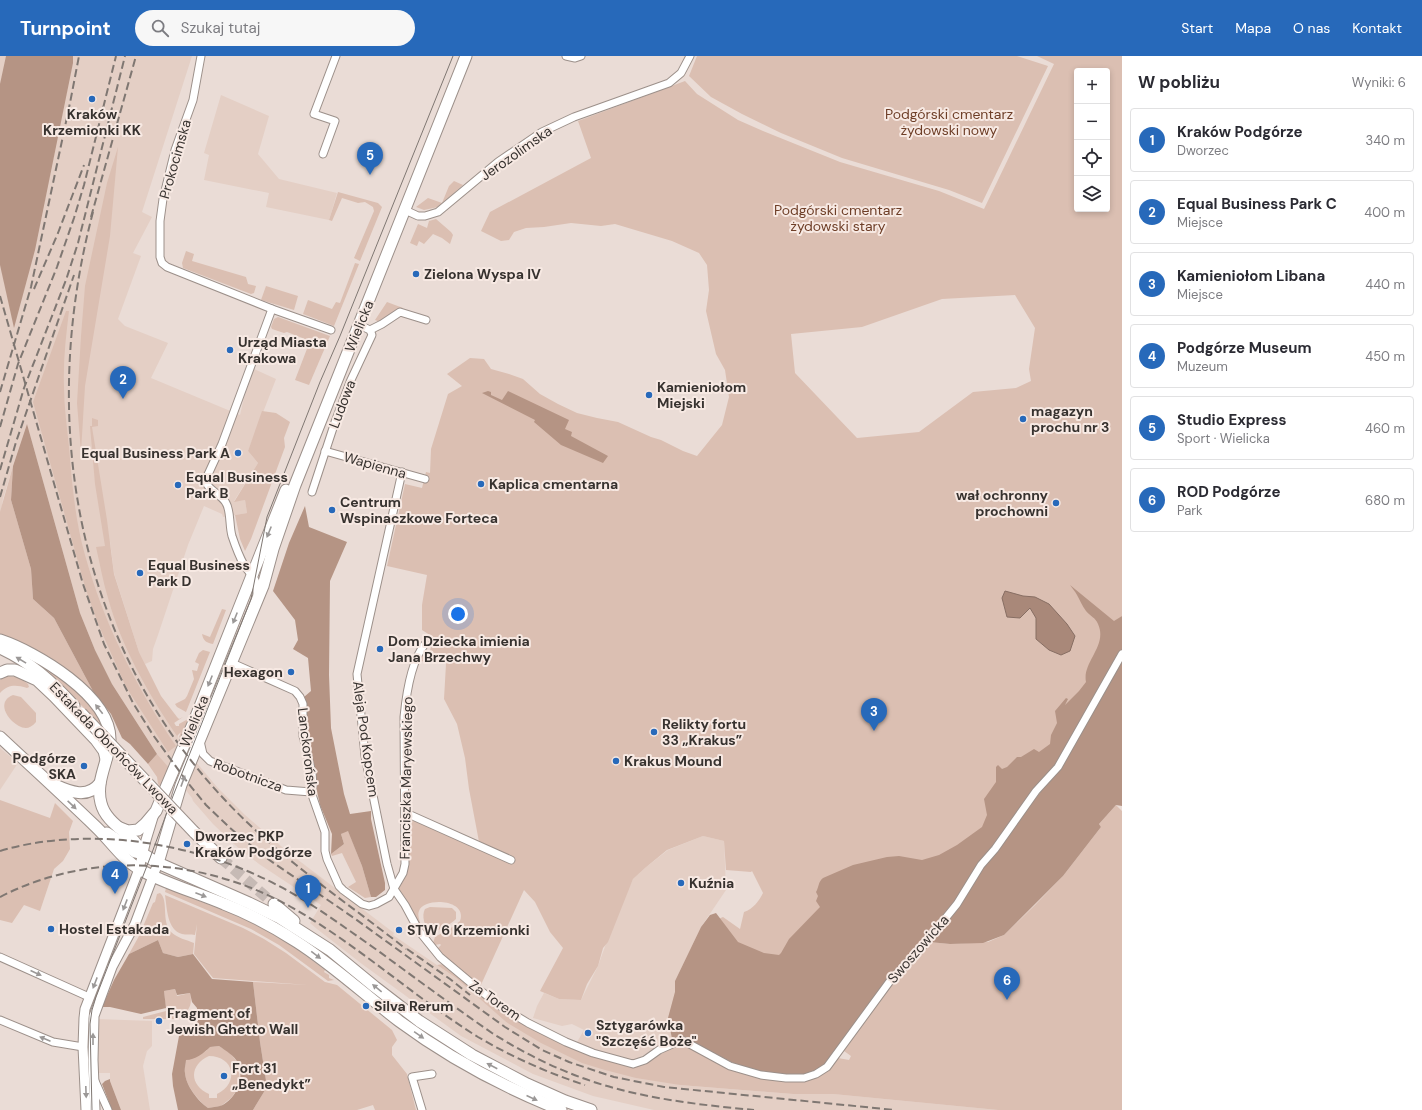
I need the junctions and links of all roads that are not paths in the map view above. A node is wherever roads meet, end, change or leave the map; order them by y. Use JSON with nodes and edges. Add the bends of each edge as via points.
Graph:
{"nodes":[{"id":1,"x":201,"y":56,"type":"edge"},
{"id":2,"x":336,"y":56,"type":"edge"},
{"id":3,"x":458,"y":56,"type":"edge"},
{"id":4,"x":466,"y":56,"type":"edge"},
{"id":5,"x":566,"y":56,"type":"edge"},
{"id":6,"x":581,"y":56,"type":"edge"},
{"id":7,"x":690,"y":56,"type":"edge"},
{"id":8,"x":323,"y":154,"type":"dead end"},
{"id":9,"x":405,"y":210,"type":"junction"},
{"id":10,"x":272,"y":309,"type":"junction"},
{"id":11,"x":426,"y":320,"type":"dead end"},
{"id":12,"x":359,"y":325,"type":"junction"},
{"id":13,"x":331,"y":330,"type":"dead end"},
{"id":14,"x":370,"y":330,"type":"junction"},
{"id":15,"x":325,"y":451,"type":"junction"},
{"id":16,"x":402,"y":472,"type":"junction"},
{"id":17,"x":424,"y":479,"type":"dead end"},
{"id":18,"x":312,"y":492,"type":"dead end"},
{"id":19,"x":253,"y":575,"type":"junction"},
{"id":20,"x":257,"y":598,"type":"junction"},
{"id":21,"x":0,"y":640,"type":"edge"},
{"id":22,"x":425,"y":644,"type":"dead end"},
{"id":23,"x":0,"y":648,"type":"edge"},
{"id":24,"x":1122,"y":654,"type":"edge"},
{"id":25,"x":232,"y":663,"type":"junction"},
{"id":26,"x":0,"y":673,"type":"edge"},
{"id":27,"x":0,"y":737,"type":"edge"},
{"id":28,"x":200,"y":739,"type":"junction"},
{"id":29,"x":106,"y":760,"type":"junction"},
{"id":30,"x":48,"y":783,"type":"junction"},
{"id":31,"x":100,"y":783,"type":"junction"},
{"id":32,"x":311,"y":792,"type":"junction"},
{"id":33,"x":156,"y":811,"type":"junction"},
{"id":34,"x":406,"y":813,"type":"junction"},
{"id":35,"x":96,"y":826,"type":"junction"},
{"id":36,"x":118,"y":827,"type":"junction"},
{"id":37,"x":143,"y":854,"type":"junction"},
{"id":38,"x":220,"y":858,"type":"tunnel mouth"},
{"id":39,"x":512,"y":860,"type":"dead end"},
{"id":40,"x":158,"y":863,"type":"junction"},
{"id":41,"x":138,"y":869,"type":"junction"},
{"id":42,"x":154,"y":876,"type":"junction"},
{"id":43,"x":394,"y":889,"type":"junction"},
{"id":44,"x":274,"y":904,"type":"tunnel mouth"},
{"id":45,"x":330,"y":950,"type":"junction"},
{"id":46,"x":0,"y":957,"type":"edge"},
{"id":47,"x":89,"y":998,"type":"junction"},
{"id":48,"x":0,"y":1020,"type":"edge"},
{"id":49,"x":84,"y":1047,"type":"junction"},
{"id":50,"x":633,"y":1064,"type":"joint"},
{"id":51,"x":432,"y":1074,"type":"dead end"},
{"id":52,"x":93,"y":1078,"type":"junction"},
{"id":53,"x":86,"y":1110,"type":"edge"},
{"id":54,"x":94,"y":1110,"type":"edge"},
{"id":55,"x":108,"y":1110,"type":"edge"},
{"id":56,"x":422,"y":1110,"type":"edge"},
{"id":57,"x":561,"y":1110,"type":"edge"},
{"id":58,"x":591,"y":1110,"type":"edge"}],
"edges":[{"from":1,"to":10,"type":"street","name":"Prokocimska","via":[[193,100],[175,150],[163,199],[160,257],[167,267]]},
{"from":2,"to":8,"type":"street","via":[[314,114],[335,121]]},
{"from":3,"to":19,"type":"main road","name":"Wielicka","one_way":true},
{"from":4,"to":9,"type":"main road","name":"Wielicka"},
{"from":5,"to":6,"type":"street"},
{"from":7,"to":9,"type":"street","name":"Jerozolimska","via":[[681,73],[669,83],[574,117],[542,132],[498,162],[438,212],[418,216]]},
{"from":9,"to":12,"type":"main road","name":"Wielicka"},
{"from":10,"to":13,"type":"street","name":"Wielicka"},
{"from":10,"to":19,"type":"street","name":"Wielicka","via":[[222,444],[205,481],[227,504],[234,541],[244,565]]},
{"from":11,"to":14,"type":"street","via":[[400,312]]},
{"from":12,"to":14,"type":"street"},
{"from":12,"to":20,"type":"main road","name":"Wielicka","via":[[295,485]]},
{"from":14,"to":15,"type":"street","name":"Ludowa","via":[[372,336],[350,382]]},
{"from":15,"to":16,"type":"street","name":"Wapienna"},
{"from":15,"to":18,"type":"street","name":"Ludowa"},
{"from":16,"to":17,"type":"street","name":"Wapienna"},
{"from":16,"to":43,"type":"street","name":"Aleja Pod Kopcem","via":[[357,674],[365,756]]},
{"from":19,"to":20,"type":"street","name":"Wielicka","via":[[257,584]]},
{"from":19,"to":33,"type":"main road","name":"Wielicka","one_way":true},
{"from":20,"to":25,"type":"main road","name":"Wielicka"},
{"from":29,"to":21,"type":"main road","one_way":true,"via":[[110,740],[108,725],[91,699],[51,665],[24,649]]},
{"from":22,"to":34,"type":"street","name":"Franciszka Maryewskiego","via":[[421,649],[407,694],[404,717]]},
{"from":38,"to":23,"type":"main road","name":"Estakada Obrońców Lwowa","one_way":true,"bridge":true,"via":[[58,688],[39,672]]},
{"from":24,"to":50,"type":"street","name":"Swoszowicka","via":[[1058,767],[1036,791],[981,865],[957,904],[886,986],[827,1067],[804,1078],[761,1075],[730,1066],[684,1041],[659,1050],[645,1060]]},
{"from":25,"to":28,"type":"main road","name":"Wielicka"},
{"from":25,"to":32,"type":"street","name":"Lanckorońska","via":[[295,691],[300,697],[303,704],[303,736],[312,773]]},
{"from":26,"to":29,"type":"main road","via":[[15,670],[37,680],[96,740],[104,751]]},
{"from":27,"to":30,"type":"main road"},
{"from":28,"to":32,"type":"street","name":"Robotnicza","via":[[203,754],[210,761],[282,788]]},
{"from":40,"to":28,"type":"main road","name":"Wielicka","one_way":true,"via":[[181,785]]},
{"from":29,"to":31,"type":"main road"},
{"from":30,"to":31,"type":"main road","via":[[82,793],[93,790]]},
{"from":30,"to":35,"type":"main road","one_way":true},
{"from":31,"to":36,"type":"main road","via":[[99,794],[103,809]]},
{"from":32,"to":43,"type":"street","name":"Lanckorońska","via":[[325,832],[327,859],[341,888],[359,902],[369,906],[388,898]]},
{"from":33,"to":36,"type":"main road","via":[[138,830],[128,831]]},
{"from":33,"to":37,"type":"street","name":"Wielicka"},
{"from":34,"to":39,"type":"street"},
{"from":34,"to":43,"type":"street","name":"Franciszka Maryewskiego","via":[[405,864]]},
{"from":35,"to":37,"type":"main road","via":[[135,852]]},
{"from":35,"to":41,"type":"main road"},
{"from":36,"to":37,"type":"main road","via":[[136,842]]},
{"from":37,"to":40,"type":"main road"},
{"from":37,"to":41,"type":"street","name":"Wielicka"},
{"from":40,"to":42,"type":"street","name":"Wielicka"},
{"from":40,"to":45,"type":"main road","via":[[270,913]]},
{"from":41,"to":42,"type":"main road"},
{"from":41,"to":47,"type":"street","name":"Wielicka","one_way":true},
{"from":52,"to":42,"type":"street","name":"Wielicka","one_way":true,"via":[[94,1016],[112,967],[135,924]]},
{"from":42,"to":57,"type":"main road","one_way":true,"via":[[224,903],[283,932],[313,952],[400,1022],[433,1045],[500,1084]]},
{"from":43,"to":50,"type":"street","name":"Za Torem","via":[[419,931],[440,958],[504,1008],[566,1042],[593,1053]]},
{"from":44,"to":45,"type":"main road"},
{"from":58,"to":45,"type":"main road","one_way":true,"via":[[527,1084],[467,1052],[419,1021]]},
{"from":46,"to":47,"type":"street","one_way":true},
{"from":47,"to":49,"type":"street","name":"Wielicka","via":[[84,1018]]},
{"from":49,"to":48,"type":"street","one_way":true,"via":[[53,1042]]},
{"from":49,"to":53,"type":"street","name":"Wielicka","one_way":true},
{"from":51,"to":56,"type":"street","via":[[412,1077]]},
{"from":52,"to":54,"type":"street","name":"Wielicka"},
{"from":52,"to":55,"type":"street"}]}
